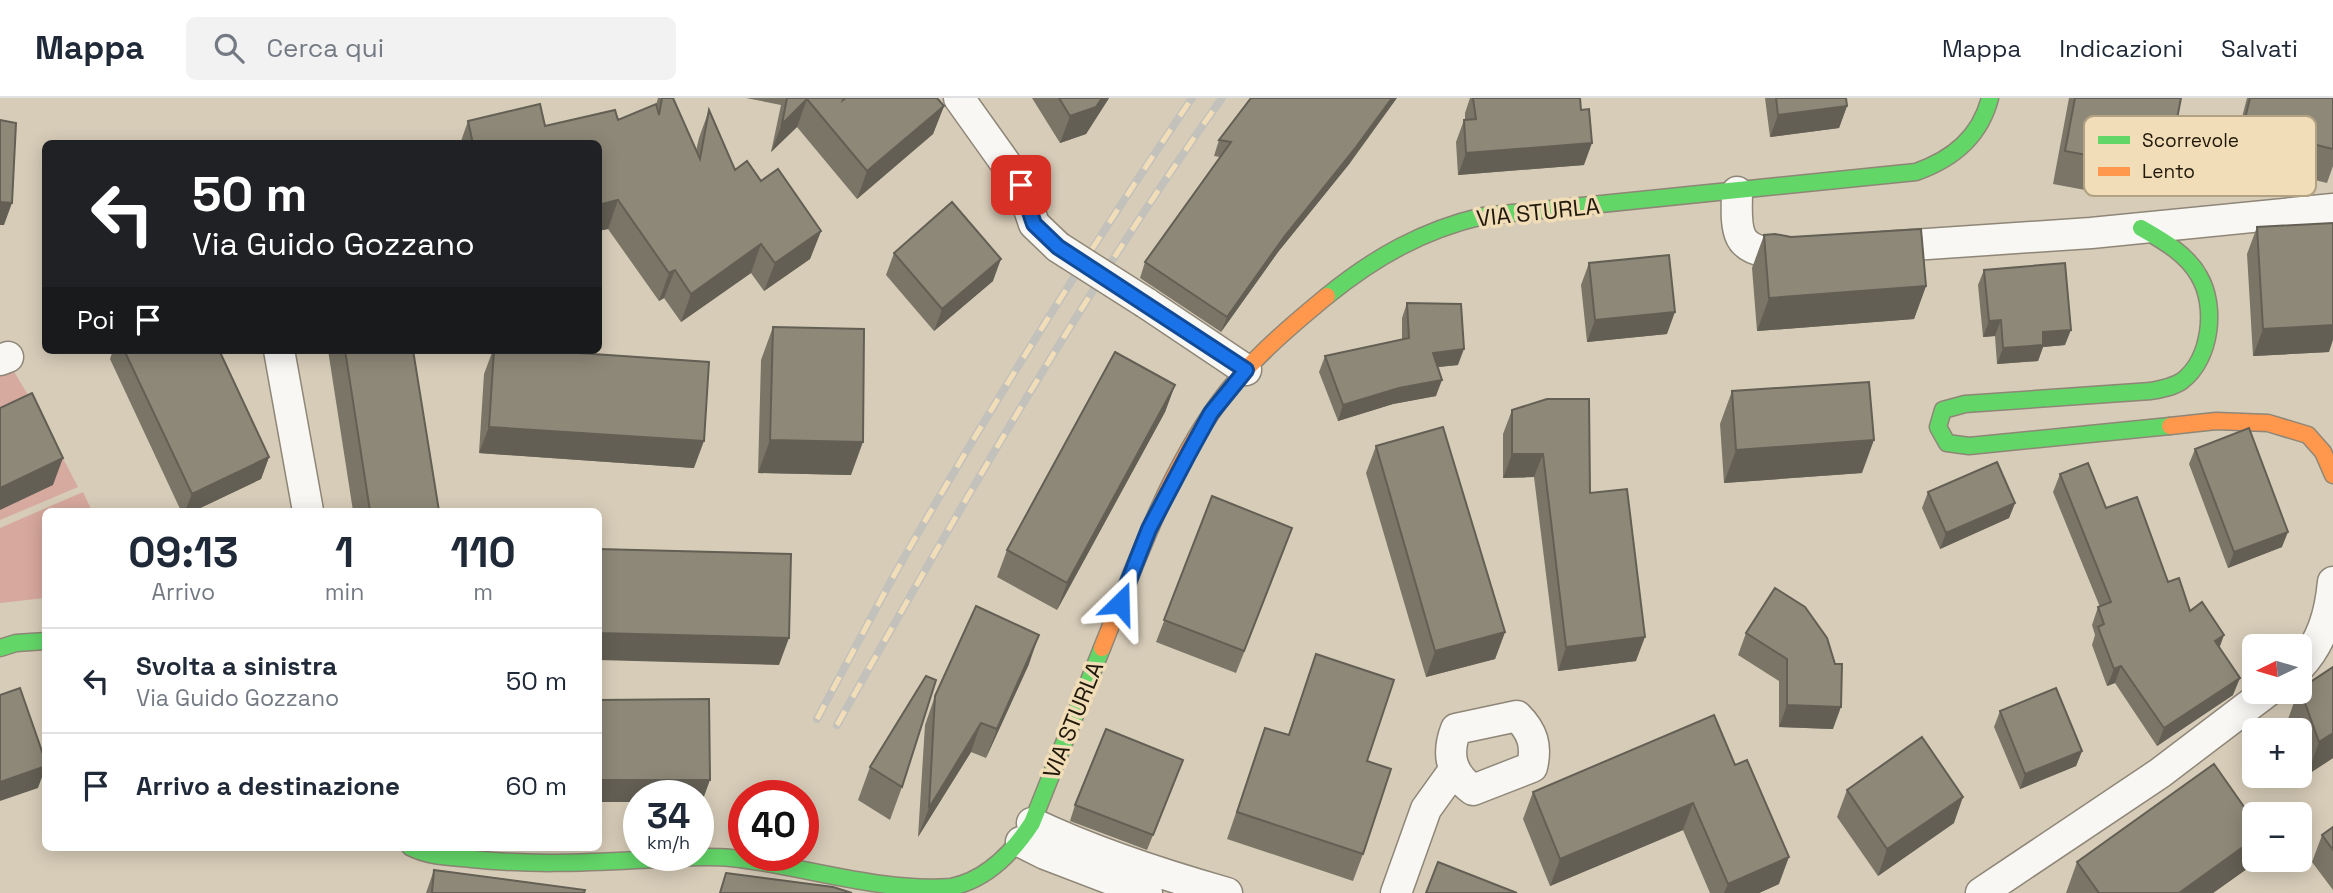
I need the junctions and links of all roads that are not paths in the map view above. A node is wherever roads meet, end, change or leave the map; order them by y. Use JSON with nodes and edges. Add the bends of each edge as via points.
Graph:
{"nodes":[{"id":1,"x":959,"y":98,"type":"edge"},
{"id":2,"x":1990,"y":98,"type":"edge"},
{"id":3,"x":1737,"y":192,"type":"junction"},
{"id":4,"x":2333,"y":209,"type":"edge"},
{"id":5,"x":2141,"y":228,"type":"junction"},
{"id":6,"x":280,"y":354,"type":"edge"},
{"id":7,"x":1246,"y":370,"type":"junction"},
{"id":8,"x":2330,"y":455,"type":"edge"},
{"id":9,"x":307,"y":508,"type":"edge"},
{"id":10,"x":2333,"y":582,"type":"edge"},
{"id":11,"x":42,"y":642,"type":"edge"},
{"id":12,"x":0,"y":648,"type":"edge"},
{"id":13,"x":2312,"y":652,"type":"edge"},
{"id":14,"x":2251,"y":704,"type":"edge"},
{"id":15,"x":1454,"y":770,"type":"dead end"},
{"id":16,"x":1026,"y":833,"type":"junction"},
{"id":17,"x":421,"y":851,"type":"edge"},
{"id":18,"x":1147,"y":893,"type":"edge"},
{"id":19,"x":1227,"y":893,"type":"edge"},
{"id":20,"x":1396,"y":893,"type":"edge"},
{"id":21,"x":1981,"y":893,"type":"edge"}],
"edges":[{"from":1,"to":7,"type":"street","bridge":true,"via":[[1021,185],[1034,224],[1058,247]]},
{"from":2,"to":3,"type":"street","name":"VIA STURLA","via":[[1971,140],[1937,166],[1893,176]]},
{"from":3,"to":5,"type":"street","via":[[1741,237],[1753,247],[1778,253]]},
{"from":3,"to":7,"type":"street","name":"VIA STURLA","via":[[1460,220],[1393,249],[1353,273]]},
{"from":4,"to":5,"type":"street"},
{"from":5,"to":8,"type":"street","via":[[2189,262],[2201,278],[2208,300],[2205,345],[2186,377],[2170,388],[2151,391],[1965,404],[1943,410],[1938,426],[1947,443],[1969,446],[2216,421],[2292,429],[2308,435]]},
{"from":6,"to":9,"type":"street"},
{"from":7,"to":16,"type":"street","name":"VIA STURLA","via":[[1211,413],[1149,529]]},
{"from":10,"to":13,"type":"street","via":[[2328,617]]},
{"from":11,"to":12,"type":"street"},
{"from":14,"to":21,"type":"street","via":[[2160,773]]},
{"from":15,"to":20,"type":"street","via":[[1426,809]]},
{"from":16,"to":17,"type":"street","name":"VIA STURLA","via":[[1001,863],[977,878],[917,892],[879,890],[792,868],[719,857],[569,863],[485,861]]},
{"from":16,"to":18,"type":"street","via":[[1045,854]]},
{"from":16,"to":19,"type":"street"}]}
